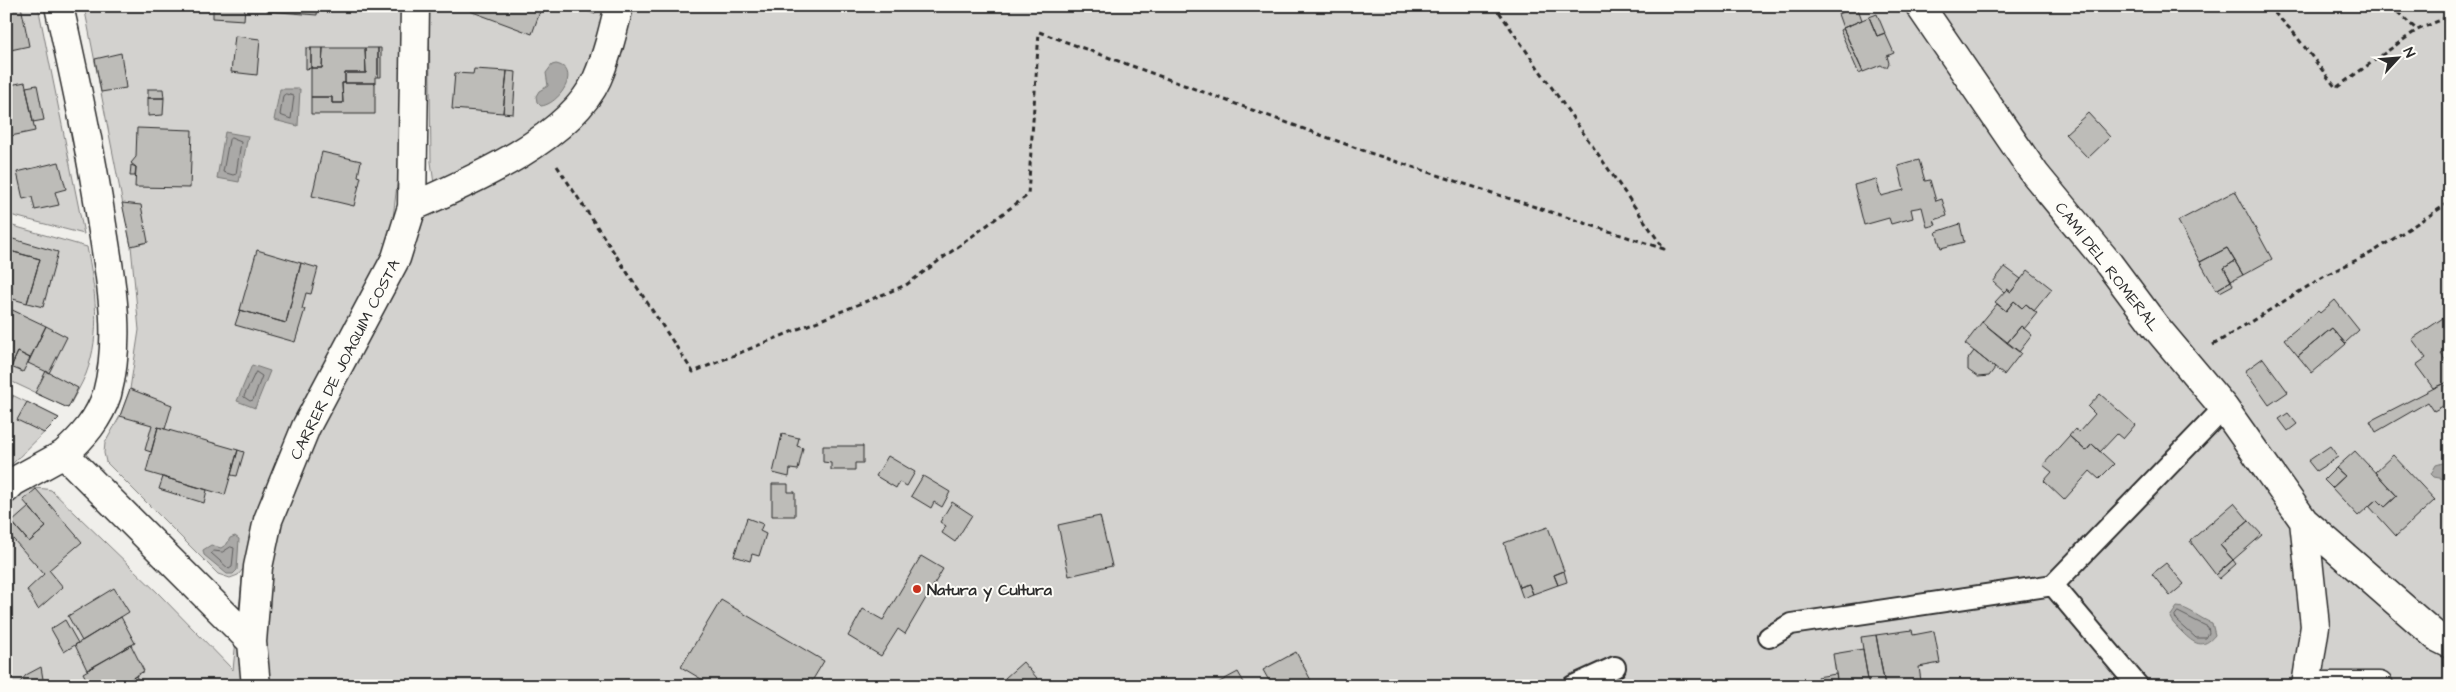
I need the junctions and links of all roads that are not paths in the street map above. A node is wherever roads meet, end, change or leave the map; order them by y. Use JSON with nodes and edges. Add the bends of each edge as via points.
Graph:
{"nodes":[{"id":1,"x":59,"y":6,"type":"edge"},
{"id":2,"x":415,"y":6,"type":"edge"},
{"id":3,"x":619,"y":6,"type":"edge"},
{"id":4,"x":1920,"y":6,"type":"edge"},
{"id":5,"x":412,"y":207,"type":"junction"},
{"id":6,"x":2224,"y":408,"type":"junction"},
{"id":7,"x":64,"y":454,"type":"junction"},
{"id":8,"x":6,"y":488,"type":"edge"},
{"id":9,"x":2304,"y":521,"type":"junction"},
{"id":10,"x":2053,"y":585,"type":"junction"},
{"id":11,"x":1769,"y":637,"type":"dead end"},
{"id":12,"x":252,"y":642,"type":"junction"},
{"id":13,"x":2450,"y":644,"type":"edge"},
{"id":14,"x":1615,"y":667,"type":"dead end"},
{"id":15,"x":256,"y":686,"type":"edge"},
{"id":16,"x":1574,"y":686,"type":"edge"},
{"id":17,"x":2138,"y":686,"type":"edge"},
{"id":18,"x":2306,"y":686,"type":"edge"},
{"id":19,"x":2312,"y":686,"type":"edge"},
{"id":20,"x":2379,"y":686,"type":"edge"}],
"edges":[{"from":1,"to":7,"type":"street","via":[[91,154],[114,301],[114,354],[106,395],[87,433]]},
{"from":2,"to":5,"type":"street","name":"CARRER DE JOAQUIM COSTA"},
{"from":3,"to":5,"type":"street","via":[[597,81],[567,121],[466,184]]},
{"from":4,"to":6,"type":"street","name":"CAMÍ DEL ROMERAL","via":[[2035,174]]},
{"from":5,"to":12,"type":"street","name":"CARRER DE JOAQUIM COSTA","via":[[396,258],[306,427],[268,520],[258,567]]},
{"from":6,"to":9,"type":"street","name":"CAMÍ DEL ROMERAL"},
{"from":6,"to":10,"type":"lane"},
{"from":7,"to":8,"type":"street"},
{"from":7,"to":12,"type":"street"},
{"from":9,"to":13,"type":"street","name":"CAMÍ DEL ROMERAL","via":[[2375,585],[2438,638]]},
{"from":9,"to":18,"type":"street","name":"CAMÍ DEL ROMERAL","via":[[2315,626]]},
{"from":10,"to":11,"type":"lane","via":[[1790,624]]},
{"from":10,"to":17,"type":"lane"},
{"from":12,"to":15,"type":"street","name":"CARRER DE JOAQUIM COSTA"},
{"from":14,"to":16,"type":"lane"},
{"from":19,"to":20,"type":"street"}]}
